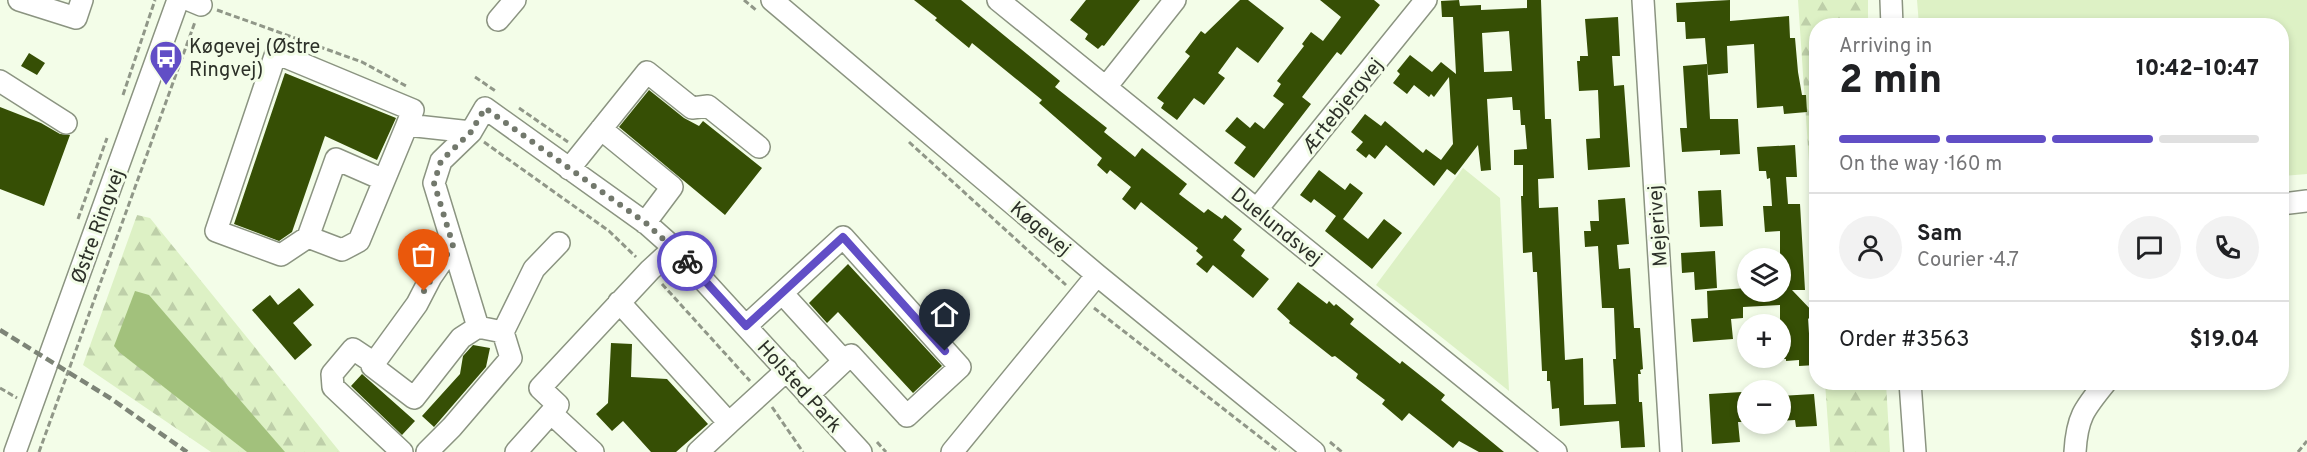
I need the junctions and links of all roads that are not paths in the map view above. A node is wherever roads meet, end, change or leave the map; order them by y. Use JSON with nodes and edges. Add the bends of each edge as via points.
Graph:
{"nodes":[{"id":1,"x":18,"y":0,"type":"edge"},
{"id":2,"x":178,"y":0,"type":"edge"},
{"id":3,"x":515,"y":0,"type":"edge"},
{"id":4,"x":998,"y":0,"type":"edge"},
{"id":5,"x":1175,"y":0,"type":"edge"},
{"id":6,"x":1426,"y":0,"type":"edge"},
{"id":7,"x":1643,"y":0,"type":"edge"},
{"id":8,"x":1891,"y":0,"type":"edge"},
{"id":9,"x":767,"y":8,"type":"edge"},
{"id":10,"x":79,"y":9,"type":"edge"},
{"id":11,"x":1892,"y":18,"type":"edge"},
{"id":12,"x":498,"y":20,"type":"dead end"},
{"id":13,"x":0,"y":81,"type":"edge"},
{"id":14,"x":1106,"y":87,"type":"junction"},
{"id":15,"x":66,"y":123,"type":"dead end"},
{"id":16,"x":407,"y":125,"type":"junction"},
{"id":17,"x":601,"y":129,"type":"junction"},
{"id":18,"x":471,"y":132,"type":"junction"},
{"id":19,"x":759,"y":147,"type":"dead end"},
{"id":20,"x":569,"y":169,"type":"junction"},
{"id":21,"x":384,"y":180,"type":"junction"},
{"id":22,"x":2307,"y":201,"type":"edge"},
{"id":23,"x":2289,"y":203,"type":"edge"},
{"id":24,"x":1257,"y":209,"type":"junction"},
{"id":25,"x":645,"y":223,"type":"junction"},
{"id":26,"x":308,"y":237,"type":"junction"},
{"id":27,"x":559,"y":243,"type":"dead end"},
{"id":28,"x":453,"y":245,"type":"junction"},
{"id":29,"x":674,"y":248,"type":"junction"},
{"id":30,"x":1097,"y":275,"type":"junction"},
{"id":31,"x":782,"y":293,"type":"junction"},
{"id":32,"x":619,"y":303,"type":"junction"},
{"id":33,"x":746,"y":326,"type":"junction"},
{"id":34,"x":478,"y":327,"type":"junction"},
{"id":35,"x":503,"y":332,"type":"junction"},
{"id":36,"x":844,"y":361,"type":"junction"},
{"id":37,"x":374,"y":363,"type":"junction"},
{"id":38,"x":787,"y":370,"type":"junction"},
{"id":39,"x":1910,"y":390,"type":"edge"},
{"id":40,"x":2100,"y":390,"type":"edge"},
{"id":41,"x":808,"y":395,"type":"junction"},
{"id":42,"x":551,"y":413,"type":"junction"},
{"id":43,"x":729,"y":423,"type":"junction"},
{"id":44,"x":15,"y":452,"type":"edge"},
{"id":45,"x":402,"y":452,"type":"edge"},
{"id":46,"x":427,"y":452,"type":"edge"},
{"id":47,"x":516,"y":452,"type":"edge"},
{"id":48,"x":593,"y":452,"type":"edge"},
{"id":49,"x":698,"y":452,"type":"edge"},
{"id":50,"x":861,"y":452,"type":"edge"},
{"id":51,"x":952,"y":452,"type":"edge"},
{"id":52,"x":1314,"y":452,"type":"edge"},
{"id":53,"x":1556,"y":452,"type":"edge"},
{"id":54,"x":1671,"y":452,"type":"edge"},
{"id":55,"x":1914,"y":452,"type":"edge"},
{"id":56,"x":2075,"y":452,"type":"edge"}],
"edges":[{"from":1,"to":10,"type":"street"},
{"from":2,"to":44,"type":"street","name":"Østre Ringvej"},
{"from":3,"to":12,"type":"street"},
{"from":4,"to":14,"type":"street","name":"Duelundsvej"},
{"from":5,"to":14,"type":"street"},
{"from":6,"to":24,"type":"street","name":"Ærtebjergvej"},
{"from":7,"to":54,"type":"street","name":"Mejerivej"},
{"from":8,"to":11,"type":"street"},
{"from":9,"to":30,"type":"street","name":"Køgevej"},
{"from":13,"to":15,"type":"street"},
{"from":14,"to":24,"type":"street","name":"Duelundsvej"},
{"from":16,"to":18,"type":"street"},
{"from":16,"to":21,"type":"street"},
{"from":16,"to":26,"type":"street","via":[[413,110],[276,53],[216,231],[281,255]]},
{"from":17,"to":19,"type":"street","via":[[647,72],[692,108],[708,106]]},
{"from":17,"to":20,"type":"street"},
{"from":17,"to":25,"type":"street","via":[[672,187]]},
{"from":18,"to":20,"type":"street","name":"Holsted Park","via":[[485,108]]},
{"from":18,"to":28,"type":"street","via":[[441,161],[434,183]]},
{"from":20,"to":25,"type":"street","name":"Holsted Park"},
{"from":21,"to":26,"type":"street","via":[[359,241],[342,250]]},
{"from":21,"to":26,"type":"street","via":[[336,159]]},
{"from":22,"to":23,"type":"street"},
{"from":24,"to":53,"type":"street","name":"Duelundsvej"},
{"from":25,"to":29,"type":"street","name":"Holsted Park"},
{"from":27,"to":35,"type":"street","via":[[534,269]]},
{"from":28,"to":34,"type":"street"},
{"from":28,"to":37,"type":"street"},
{"from":29,"to":32,"type":"street"},
{"from":29,"to":33,"type":"street","name":"Holsted Park"},
{"from":30,"to":51,"type":"street"},
{"from":30,"to":52,"type":"street","name":"Køgevej"},
{"from":31,"to":33,"type":"street"},
{"from":31,"to":36,"type":"street"},
{"from":31,"to":36,"type":"street","via":[[843,237],[960,367],[907,416],[851,355]]},
{"from":32,"to":42,"type":"street","via":[[540,388],[558,405]]},
{"from":32,"to":43,"type":"street"},
{"from":33,"to":38,"type":"street","name":"Holsted Park"},
{"from":34,"to":35,"type":"street"},
{"from":34,"to":37,"type":"street","via":[[461,338],[414,398],[372,366]]},
{"from":35,"to":46,"type":"street","via":[[511,358]]},
{"from":36,"to":41,"type":"street"},
{"from":37,"to":45,"type":"street","via":[[353,349],[332,374],[333,387]]},
{"from":38,"to":41,"type":"street","name":"Holsted Park"},
{"from":38,"to":43,"type":"street"},
{"from":39,"to":55,"type":"street"},
{"from":40,"to":56,"type":"street","via":[[2082,412]]},
{"from":41,"to":50,"type":"street","name":"Holsted Park"},
{"from":42,"to":47,"type":"street"},
{"from":42,"to":48,"type":"street"},
{"from":43,"to":49,"type":"street"}]}
